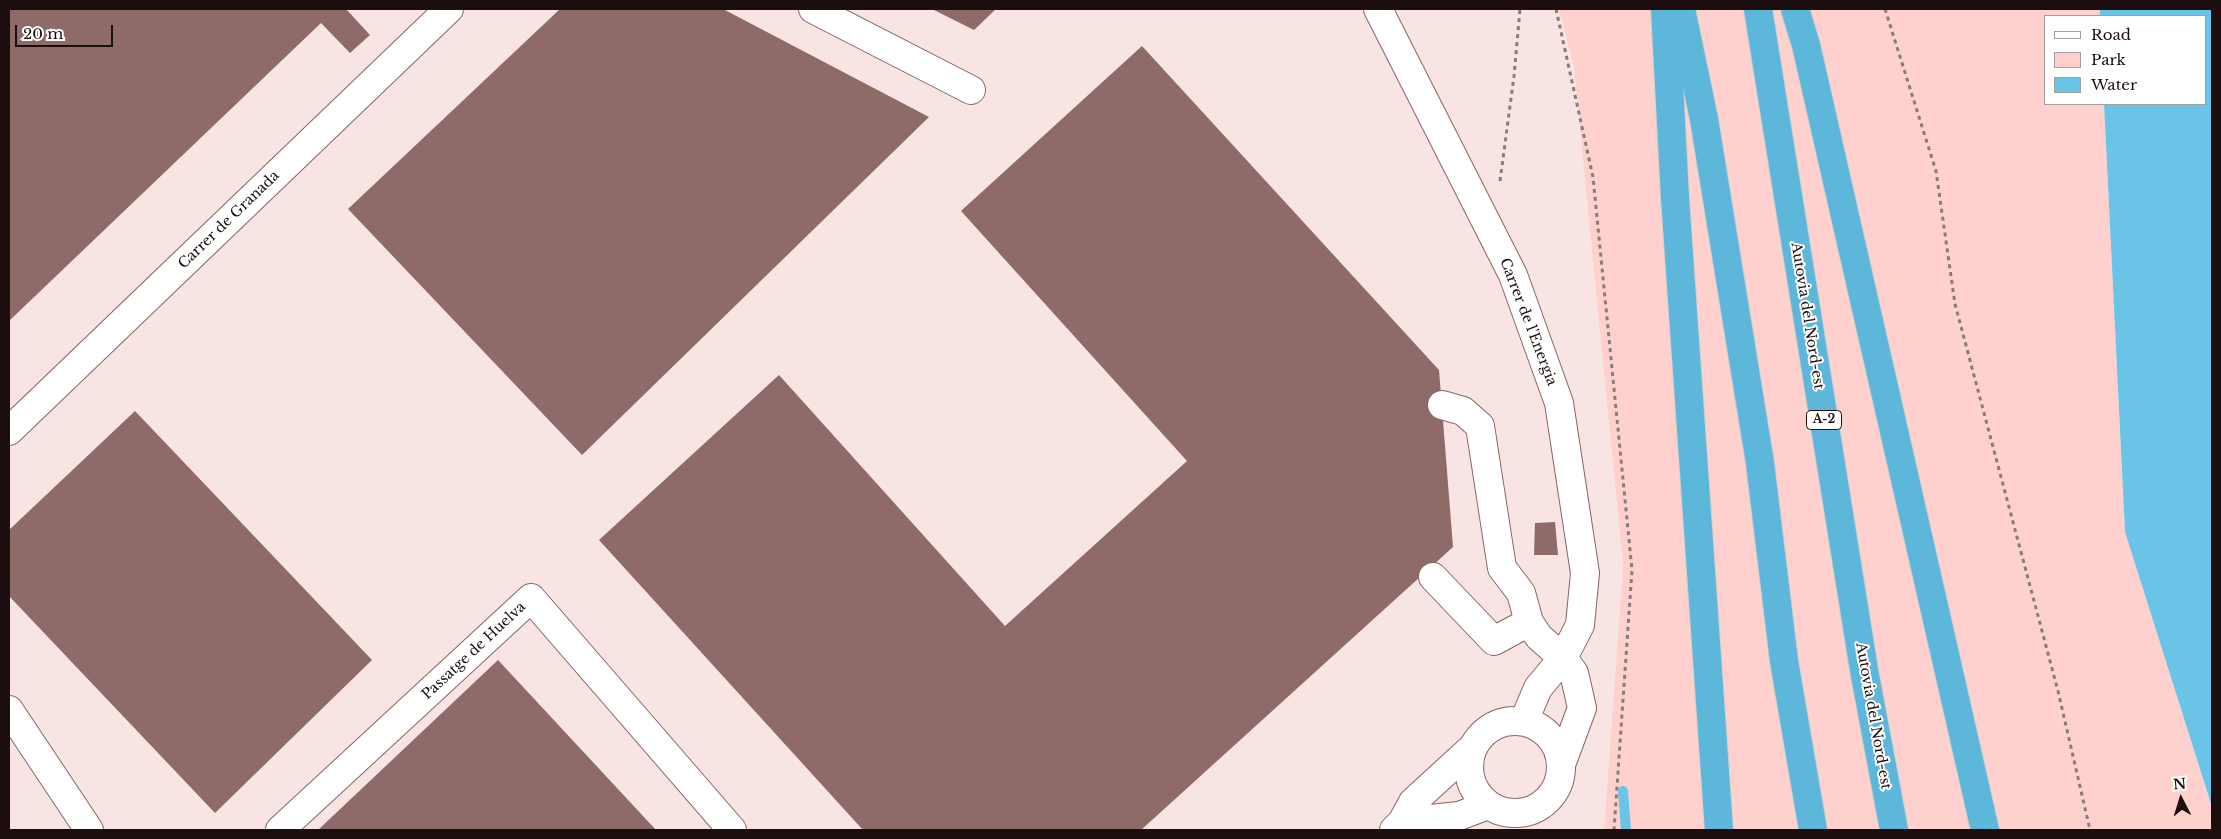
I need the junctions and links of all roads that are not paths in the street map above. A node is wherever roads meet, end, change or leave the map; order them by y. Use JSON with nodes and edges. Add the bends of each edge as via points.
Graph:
{"nodes":[{"id":1,"x":449,"y":9,"type":"edge"},
{"id":2,"x":814,"y":9,"type":"edge"},
{"id":3,"x":1378,"y":9,"type":"edge"},
{"id":4,"x":1666,"y":9,"type":"edge"},
{"id":5,"x":1681,"y":9,"type":"edge"},
{"id":6,"x":1758,"y":9,"type":"edge"},
{"id":7,"x":1795,"y":9,"type":"edge"},
{"id":8,"x":971,"y":90,"type":"dead end"},
{"id":9,"x":1442,"y":404,"type":"dead end"},
{"id":10,"x":9,"y":431,"type":"edge"},
{"id":11,"x":1433,"y":577,"type":"dead end"},
{"id":12,"x":1529,"y":622,"type":"junction"},
{"id":13,"x":1563,"y":658,"type":"junction"},
{"id":14,"x":9,"y":710,"type":"edge"},
{"id":15,"x":1524,"y":721,"type":"junction"},
{"id":16,"x":1473,"y":748,"type":"junction"},
{"id":17,"x":1562,"y":762,"type":"junction"},
{"id":18,"x":1488,"y":804,"type":"junction"},
{"id":19,"x":1523,"y":822,"type":"edge"},
{"id":20,"x":1398,"y":826,"type":"edge"},
{"id":21,"x":89,"y":830,"type":"edge"},
{"id":22,"x":280,"y":830,"type":"edge"},
{"id":23,"x":732,"y":830,"type":"edge"},
{"id":24,"x":1720,"y":830,"type":"edge"},
{"id":25,"x":1813,"y":830,"type":"edge"},
{"id":26,"x":1894,"y":830,"type":"edge"},
{"id":27,"x":1985,"y":830,"type":"edge"}],
"edges":[{"from":1,"to":10,"type":"street","name":"Carrer de Granada"},
{"from":2,"to":8,"type":"street"},
{"from":3,"to":13,"type":"street","name":"Carrer de l'Energia","via":[[1513,275],[1559,404],[1585,573],[1580,625]]},
{"from":4,"to":24,"type":"highway","via":[[1675,198]]},
{"from":5,"to":25,"type":"highway","via":[[1704,119],[1758,453],[1784,661]]},
{"from":6,"to":26,"type":"highway","name":"Autovia del Nord-est","number":"A-2","via":[[1864,670]]},
{"from":7,"to":27,"type":"highway","via":[[1806,45]]},
{"from":9,"to":12,"type":"street","via":[[1462,411],[1480,426],[1502,568],[1521,593]]},
{"from":11,"to":12,"type":"street","via":[[1494,642]]},
{"from":12,"to":13,"type":"street","via":[[1539,637]]},
{"from":13,"to":15,"type":"street","name":"Carrer de l'Energia","via":[[1538,688]]},
{"from":13,"to":17,"type":"street","via":[[1574,673],[1582,708]]},
{"from":14,"to":21,"type":"street"},
{"from":15,"to":16,"type":"street","via":[[1495,725],[1482,734]]},
{"from":15,"to":17,"type":"street","via":[[1550,735]]},
{"from":16,"to":18,"type":"street","via":[[1469,762],[1470,778],[1477,793]]},
{"from":16,"to":20,"type":"street","via":[[1414,802]]},
{"from":17,"to":19,"type":"street","via":[[1556,790]]},
{"from":18,"to":19,"type":"street"},
{"from":18,"to":20,"type":"street","via":[[1459,816]]},
{"from":22,"to":23,"type":"street","name":"Passatge de Huelva","via":[[531,598]]}]}
